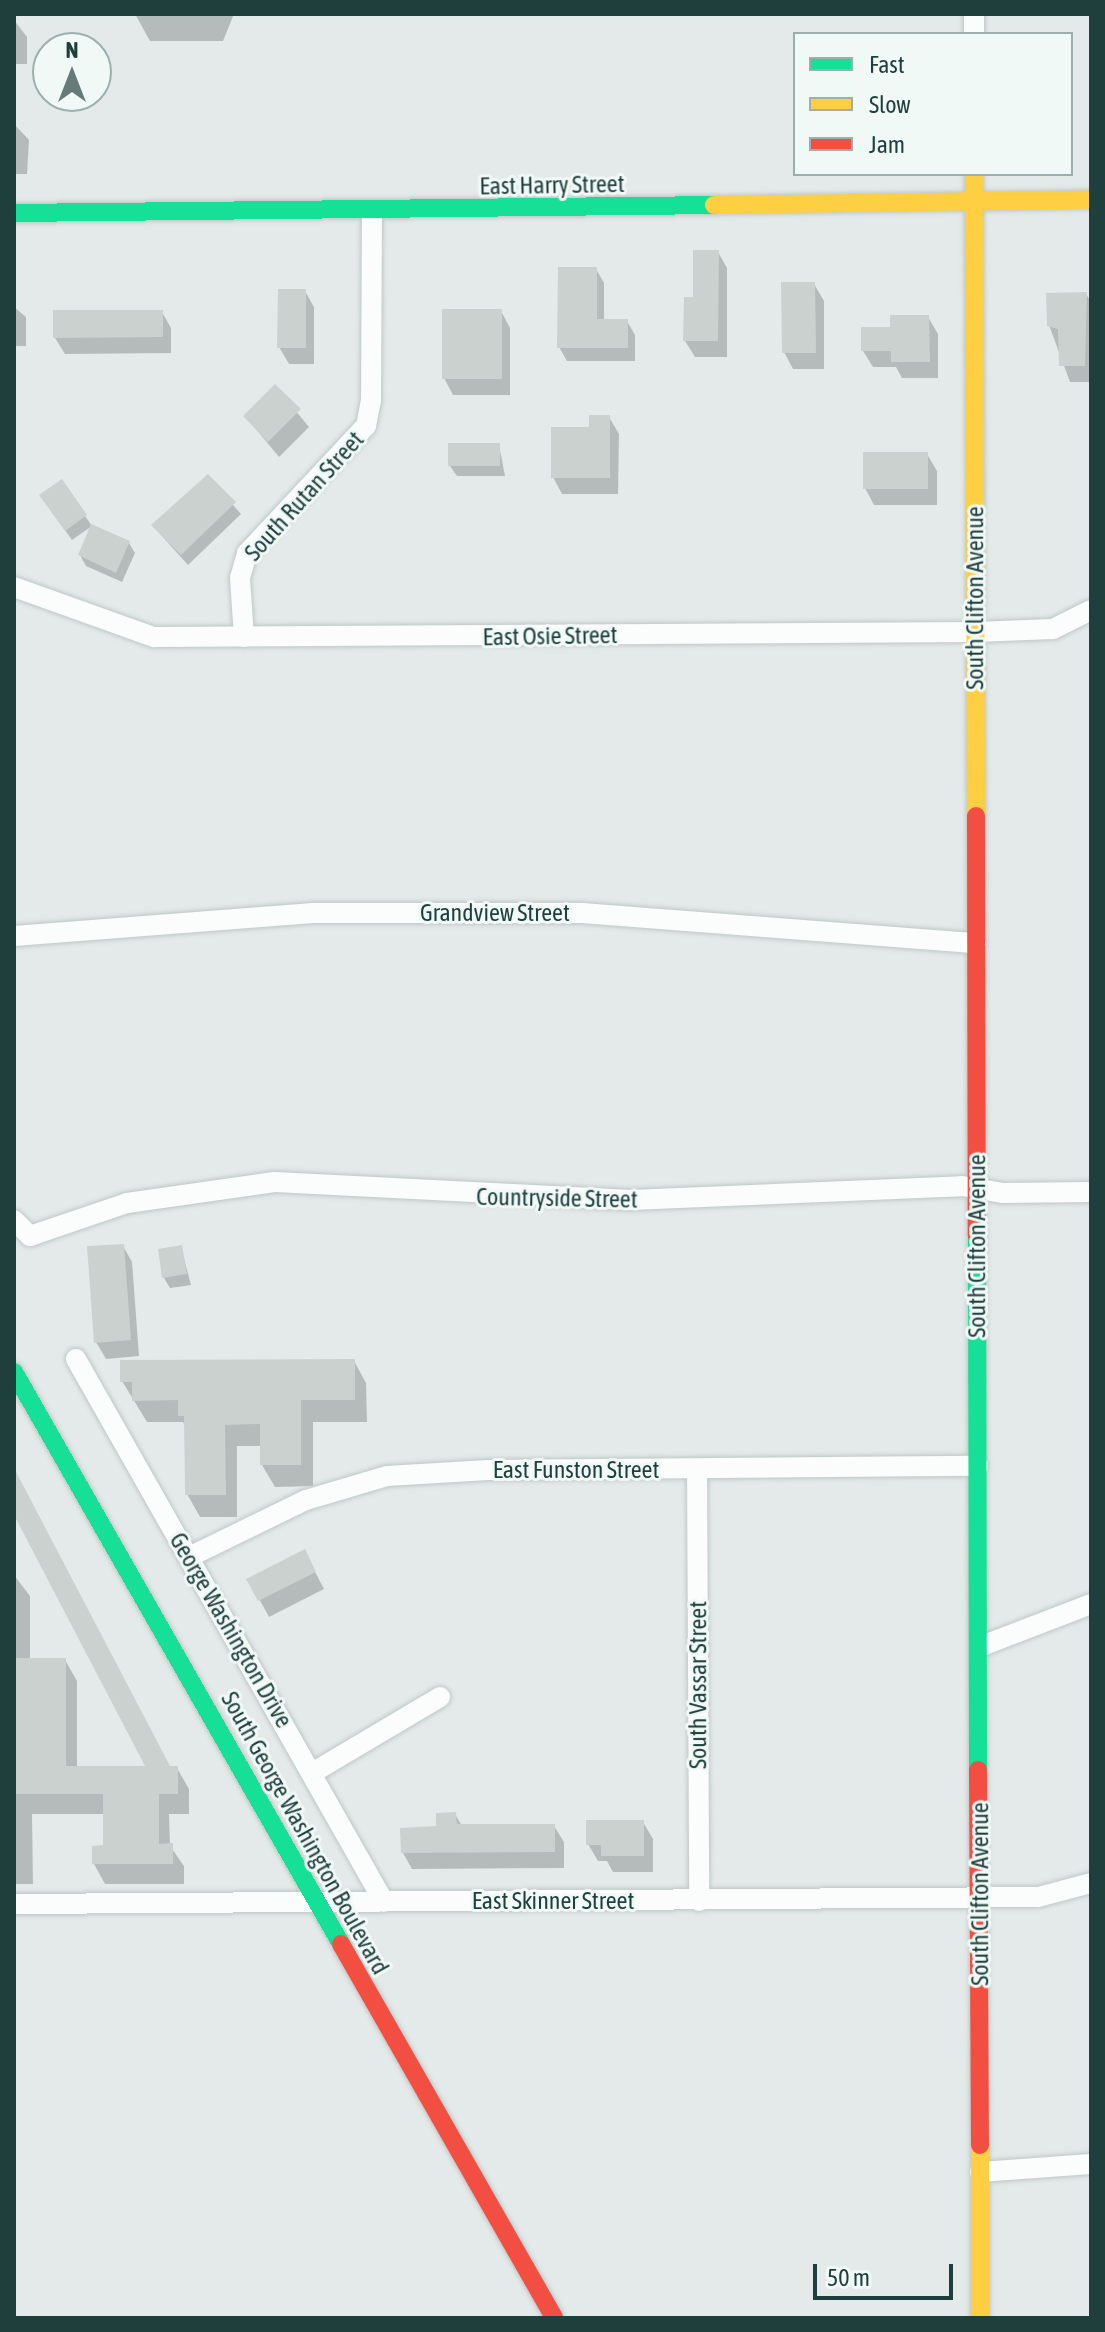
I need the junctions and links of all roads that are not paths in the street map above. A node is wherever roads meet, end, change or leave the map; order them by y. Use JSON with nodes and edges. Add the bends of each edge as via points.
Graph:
{"nodes":[{"id":1,"x":974,"y":176,"type":"edge"},
{"id":2,"x":1091,"y":200,"type":"edge"},
{"id":3,"x":974,"y":203,"type":"junction"},
{"id":4,"x":372,"y":211,"type":"junction"},
{"id":5,"x":14,"y":213,"type":"edge"},
{"id":6,"x":14,"y":587,"type":"edge"},
{"id":7,"x":1091,"y":610,"type":"edge"},
{"id":8,"x":975,"y":632,"type":"junction"},
{"id":9,"x":244,"y":637,"type":"junction"},
{"id":10,"x":14,"y":936,"type":"edge"},
{"id":11,"x":976,"y":943,"type":"junction"},
{"id":12,"x":977,"y":1189,"type":"junction"},
{"id":13,"x":1091,"y":1192,"type":"edge"},
{"id":14,"x":14,"y":1220,"type":"edge"},
{"id":15,"x":76,"y":1359,"type":"dead end"},
{"id":16,"x":14,"y":1372,"type":"edge"},
{"id":17,"x":978,"y":1466,"type":"junction"},
{"id":18,"x":697,"y":1469,"type":"junction"},
{"id":19,"x":189,"y":1557,"type":"junction"},
{"id":20,"x":1091,"y":1604,"type":"edge"},
{"id":21,"x":979,"y":1647,"type":"junction"},
{"id":22,"x":440,"y":1697,"type":"dead end"},
{"id":23,"x":312,"y":1773,"type":"junction"},
{"id":24,"x":1091,"y":1883,"type":"edge"},
{"id":25,"x":980,"y":1898,"type":"junction"},
{"id":26,"x":699,"y":1901,"type":"junction"},
{"id":27,"x":384,"y":1902,"type":"junction"},
{"id":28,"x":317,"y":1903,"type":"junction"},
{"id":29,"x":14,"y":1904,"type":"edge"},
{"id":30,"x":1091,"y":2164,"type":"edge"},
{"id":31,"x":980,"y":2172,"type":"junction"},
{"id":32,"x":554,"y":2318,"type":"edge"},
{"id":33,"x":980,"y":2318,"type":"edge"}],
"edges":[{"from":1,"to":3,"type":"street","name":"South Clifton Avenue"},
{"from":2,"to":3,"type":"street","name":"East Harry Street"},
{"from":3,"to":4,"type":"street","name":"East Harry Street"},
{"from":3,"to":8,"type":"street","name":"South Clifton Avenue"},
{"from":4,"to":5,"type":"street","name":"East Harry Street"},
{"from":4,"to":9,"type":"street","name":"South Rutan Street","via":[[371,401],[366,426],[247,553],[240,578]]},
{"from":6,"to":9,"type":"street","name":"East Osie Street","via":[[154,637]]},
{"from":7,"to":8,"type":"street","name":"East Osie Street","via":[[1053,629]]},
{"from":8,"to":9,"type":"street","name":"East Osie Street"},
{"from":8,"to":11,"type":"street","name":"South Clifton Avenue"},
{"from":10,"to":11,"type":"street","name":"Grandview Street","via":[[313,913],[582,913]]},
{"from":11,"to":12,"type":"street","name":"South Clifton Avenue"},
{"from":12,"to":13,"type":"street","name":"Countryside Street"},
{"from":12,"to":14,"type":"street","name":"Countryside Street","via":[[631,1200],[275,1182],[127,1203],[30,1236]]},
{"from":12,"to":17,"type":"street","name":"South Clifton Avenue"},
{"from":15,"to":19,"type":"street","name":"George Washington Drive"},
{"from":16,"to":28,"type":"street","name":"South George Washington Boulevard"},
{"from":17,"to":18,"type":"street","name":"East Funston Street"},
{"from":17,"to":21,"type":"street","name":"South Clifton Avenue"},
{"from":18,"to":19,"type":"street","name":"East Funston Street","via":[[387,1476],[306,1500]]},
{"from":18,"to":26,"type":"street","name":"South Vassar Street"},
{"from":19,"to":23,"type":"street","name":"George Washington Drive"},
{"from":20,"to":21,"type":"street"},
{"from":21,"to":25,"type":"street","name":"South Clifton Avenue"},
{"from":22,"to":23,"type":"street"},
{"from":23,"to":27,"type":"street","name":"George Washington Drive"},
{"from":24,"to":25,"type":"street","name":"East Skinner Street","via":[[1038,1897]]},
{"from":25,"to":26,"type":"street","name":"East Skinner Street"},
{"from":25,"to":31,"type":"street","name":"South Clifton Avenue"},
{"from":26,"to":27,"type":"street","name":"East Skinner Street"},
{"from":27,"to":28,"type":"street","name":"East Skinner Street"},
{"from":28,"to":29,"type":"street","name":"East Skinner Street"},
{"from":28,"to":32,"type":"street","name":"South George Washington Boulevard"},
{"from":30,"to":31,"type":"street"},
{"from":31,"to":33,"type":"street","name":"South Clifton Avenue"}]}
